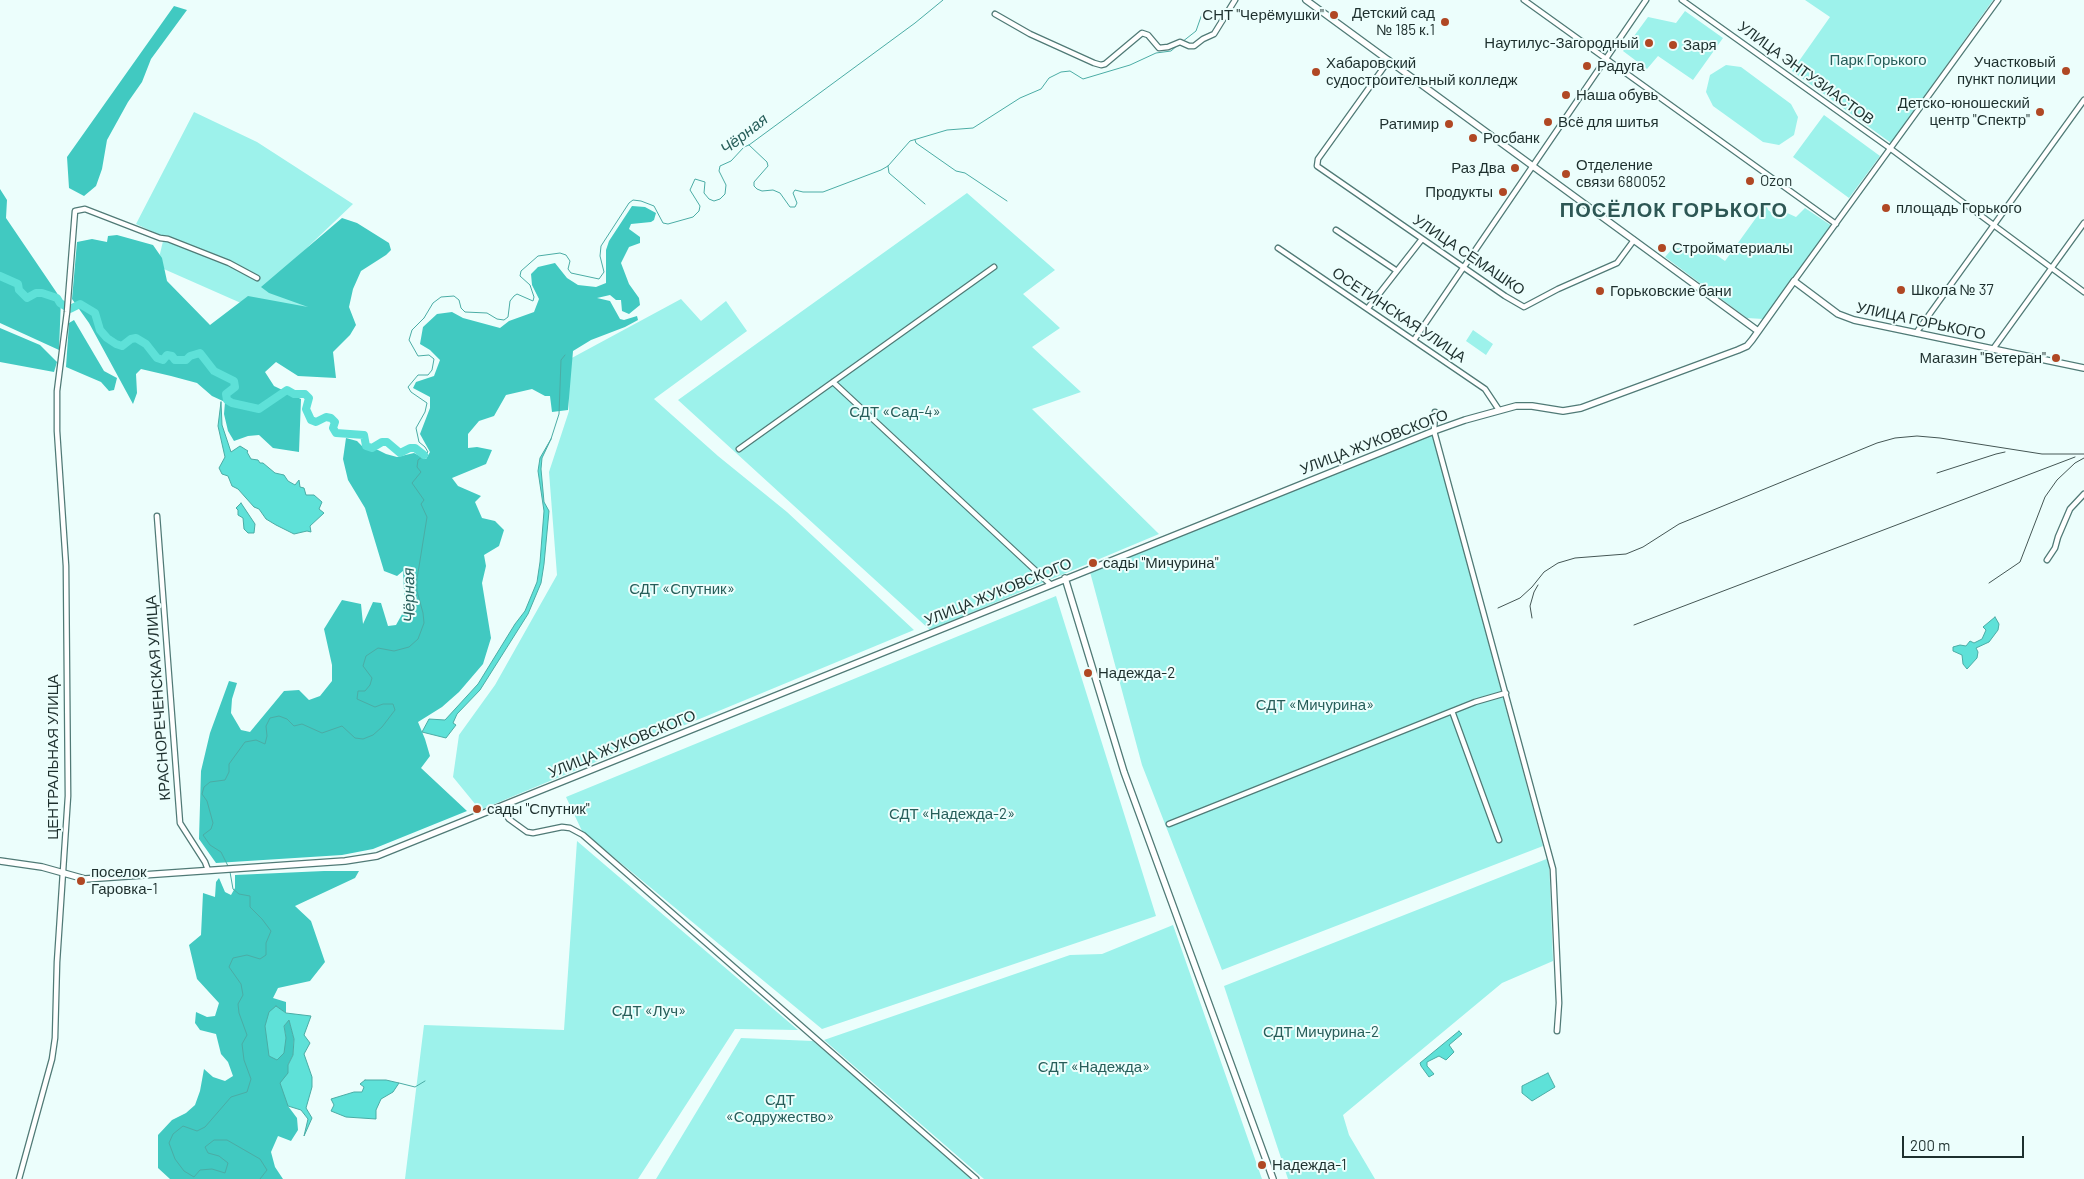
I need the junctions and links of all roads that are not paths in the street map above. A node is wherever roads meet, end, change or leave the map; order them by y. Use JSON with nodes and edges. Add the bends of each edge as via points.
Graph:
{"nodes":[{"id":1,"x":1235,"y":0,"type":"edge"},
{"id":2,"x":1306,"y":0,"type":"edge"},
{"id":3,"x":1524,"y":0,"type":"edge"},
{"id":4,"x":1646,"y":0,"type":"edge"},
{"id":5,"x":1682,"y":0,"type":"edge"},
{"id":6,"x":1998,"y":0,"type":"edge"},
{"id":7,"x":995,"y":14,"type":"dead end"},
{"id":8,"x":1607,"y":58,"type":"junction"},
{"id":9,"x":1388,"y":60,"type":"junction"},
{"id":10,"x":2084,"y":100,"type":"edge"},
{"id":11,"x":1891,"y":149,"type":"junction"},
{"id":12,"x":1534,"y":166,"type":"junction"},
{"id":13,"x":2084,"y":223,"type":"edge"},
{"id":14,"x":1836,"y":224,"type":"junction"},
{"id":15,"x":1994,"y":225,"type":"junction"},
{"id":16,"x":1336,"y":230,"type":"dead end"},
{"id":17,"x":1422,"y":239,"type":"junction"},
{"id":18,"x":1634,"y":240,"type":"junction"},
{"id":19,"x":1278,"y":248,"type":"dead end"},
{"id":20,"x":994,"y":267,"type":"dead end"},
{"id":21,"x":1465,"y":267,"type":"junction"},
{"id":22,"x":2052,"y":268,"type":"junction"},
{"id":23,"x":1397,"y":271,"type":"junction"},
{"id":24,"x":257,"y":278,"type":"dead end"},
{"id":25,"x":1794,"y":281,"type":"junction"},
{"id":26,"x":2084,"y":292,"type":"edge"},
{"id":27,"x":1368,"y":308,"type":"junction"},
{"id":28,"x":1758,"y":331,"type":"junction"},
{"id":29,"x":1916,"y":333,"type":"junction"},
{"id":30,"x":1414,"y":340,"type":"junction"},
{"id":31,"x":1993,"y":349,"type":"junction"},
{"id":32,"x":2084,"y":367,"type":"edge"},
{"id":33,"x":833,"y":382,"type":"junction"},
{"id":34,"x":1499,"y":410,"type":"junction"},
{"id":35,"x":1435,"y":412,"type":"dead end"},
{"id":36,"x":1434,"y":431,"type":"junction"},
{"id":37,"x":739,"y":449,"type":"dead end"},
{"id":38,"x":2084,"y":494,"type":"edge"},
{"id":39,"x":157,"y":516,"type":"dead end"},
{"id":40,"x":2047,"y":560,"type":"dead end"},
{"id":41,"x":1065,"y":578,"type":"junction"},
{"id":42,"x":1050,"y":584,"type":"junction"},
{"id":43,"x":1506,"y":692,"type":"junction"},
{"id":44,"x":1452,"y":711,"type":"junction"},
{"id":45,"x":501,"y":807,"type":"junction"},
{"id":46,"x":1169,"y":824,"type":"dead end"},
{"id":47,"x":1498,"y":840,"type":"dead end"},
{"id":48,"x":0,"y":861,"type":"edge"},
{"id":49,"x":208,"y":870,"type":"junction"},
{"id":50,"x":62,"y":873,"type":"junction"},
{"id":51,"x":1556,"y":1031,"type":"dead end"},
{"id":52,"x":19,"y":1179,"type":"edge"},
{"id":53,"x":976,"y":1179,"type":"edge"},
{"id":54,"x":1273,"y":1179,"type":"edge"}],
"edges":[{"from":1,"to":7,"type":"street","via":[[1214,34],[1194,46],[1180,42],[1159,48],[1142,33],[1105,64],[1099,65],[1030,34]]},
{"from":2,"to":9,"type":"main road"},
{"from":3,"to":8,"type":"street"},
{"from":4,"to":8,"type":"street"},
{"from":5,"to":11,"type":"street","name":"УЛИЦА ЭНТУЗИАСТОВ"},
{"from":6,"to":11,"type":"street"},
{"from":8,"to":12,"type":"street"},
{"from":8,"to":14,"type":"street"},
{"from":9,"to":12,"type":"main road"},
{"from":9,"to":17,"type":"street","name":"УЛИЦА СЕМАШКО","via":[[1318,159],[1317,166]]},
{"from":10,"to":15,"type":"street"},
{"from":11,"to":14,"type":"street"},
{"from":11,"to":15,"type":"street","name":"УЛИЦА ЭНТУЗИАСТОВ"},
{"from":12,"to":18,"type":"main road"},
{"from":12,"to":21,"type":"street"},
{"from":13,"to":22,"type":"street"},
{"from":14,"to":25,"type":"street"},
{"from":15,"to":22,"type":"street","name":"УЛИЦА ЭНТУЗИАСТОВ"},
{"from":15,"to":29,"type":"street"},
{"from":16,"to":23,"type":"street"},
{"from":17,"to":21,"type":"street","name":"УЛИЦА СЕМАШКО"},
{"from":17,"to":23,"type":"street"},
{"from":18,"to":21,"type":"street","name":"УЛИЦА СЕМАШКО","via":[[1617,263],[1524,306]]},
{"from":18,"to":28,"type":"main road"},
{"from":19,"to":27,"type":"street","name":"ОСЕТИНСКАЯ УЛИЦА"},
{"from":20,"to":33,"type":"street"},
{"from":21,"to":30,"type":"street"},
{"from":22,"to":26,"type":"street","name":"УЛИЦА ЭНТУЗИАСТОВ"},
{"from":22,"to":31,"type":"street"},
{"from":23,"to":27,"type":"street"},
{"from":24,"to":50,"type":"street","name":"ЦЕНТРАЛЬНАЯ УЛИЦА","via":[[222,260],[86,209],[75,211],[57,391],[66,566],[68,796]]},
{"from":25,"to":28,"type":"main road"},
{"from":25,"to":29,"type":"main road","name":"УЛИЦА ГОРЬКОГО","via":[[1838,314]]},
{"from":27,"to":30,"type":"street","name":"ОСЕТИНСКАЯ УЛИЦА"},
{"from":28,"to":34,"type":"main road","name":"УЛИЦА ЖУКОВСКОГО","via":[[1747,346],[1738,350],[1581,408],[1563,411],[1524,406]]},
{"from":29,"to":31,"type":"main road","name":"УЛИЦА ГОРЬКОГО"},
{"from":30,"to":34,"type":"street","name":"ОСЕТИНСКАЯ УЛИЦА","via":[[1485,389]]},
{"from":31,"to":32,"type":"main road","name":"УЛИЦА ГОРЬКОГО"},
{"from":33,"to":37,"type":"street"},
{"from":33,"to":42,"type":"street"},
{"from":34,"to":36,"type":"main road","name":"УЛИЦА ЖУКОВСКОГО"},
{"from":35,"to":36,"type":"street"},
{"from":36,"to":41,"type":"main road","name":"УЛИЦА ЖУКОВСКОГО"},
{"from":36,"to":43,"type":"street"},
{"from":38,"to":40,"type":"street","via":[[2070,509]]},
{"from":39,"to":49,"type":"street","name":"КРАСНОРЕЧЕНСКАЯ УЛИЦА","via":[[180,823]]},
{"from":41,"to":42,"type":"main road","name":"УЛИЦА ЖУКОВСКОГО"},
{"from":41,"to":54,"type":"main road","via":[[1124,772]]},
{"from":42,"to":45,"type":"main road","name":"УЛИЦА ЖУКОВСКОГО"},
{"from":43,"to":44,"type":"street"},
{"from":43,"to":51,"type":"street","via":[[1553,869],[1559,1003]]},
{"from":44,"to":46,"type":"street"},
{"from":44,"to":47,"type":"street"},
{"from":45,"to":49,"type":"main road","name":"УЛИЦА ЖУКОВСКОГО","via":[[377,856]]},
{"from":45,"to":53,"type":"street","via":[[509,819],[527,832],[562,827],[583,835]]},
{"from":48,"to":50,"type":"main road","name":"УЛИЦА ЖУКОВСКОГО"},
{"from":49,"to":50,"type":"main road","name":"УЛИЦА ЖУКОВСКОГО","via":[[85,879]]},
{"from":50,"to":52,"type":"street","name":"ЦЕНТРАЛЬНАЯ УЛИЦА","via":[[54,1049]]}]}
